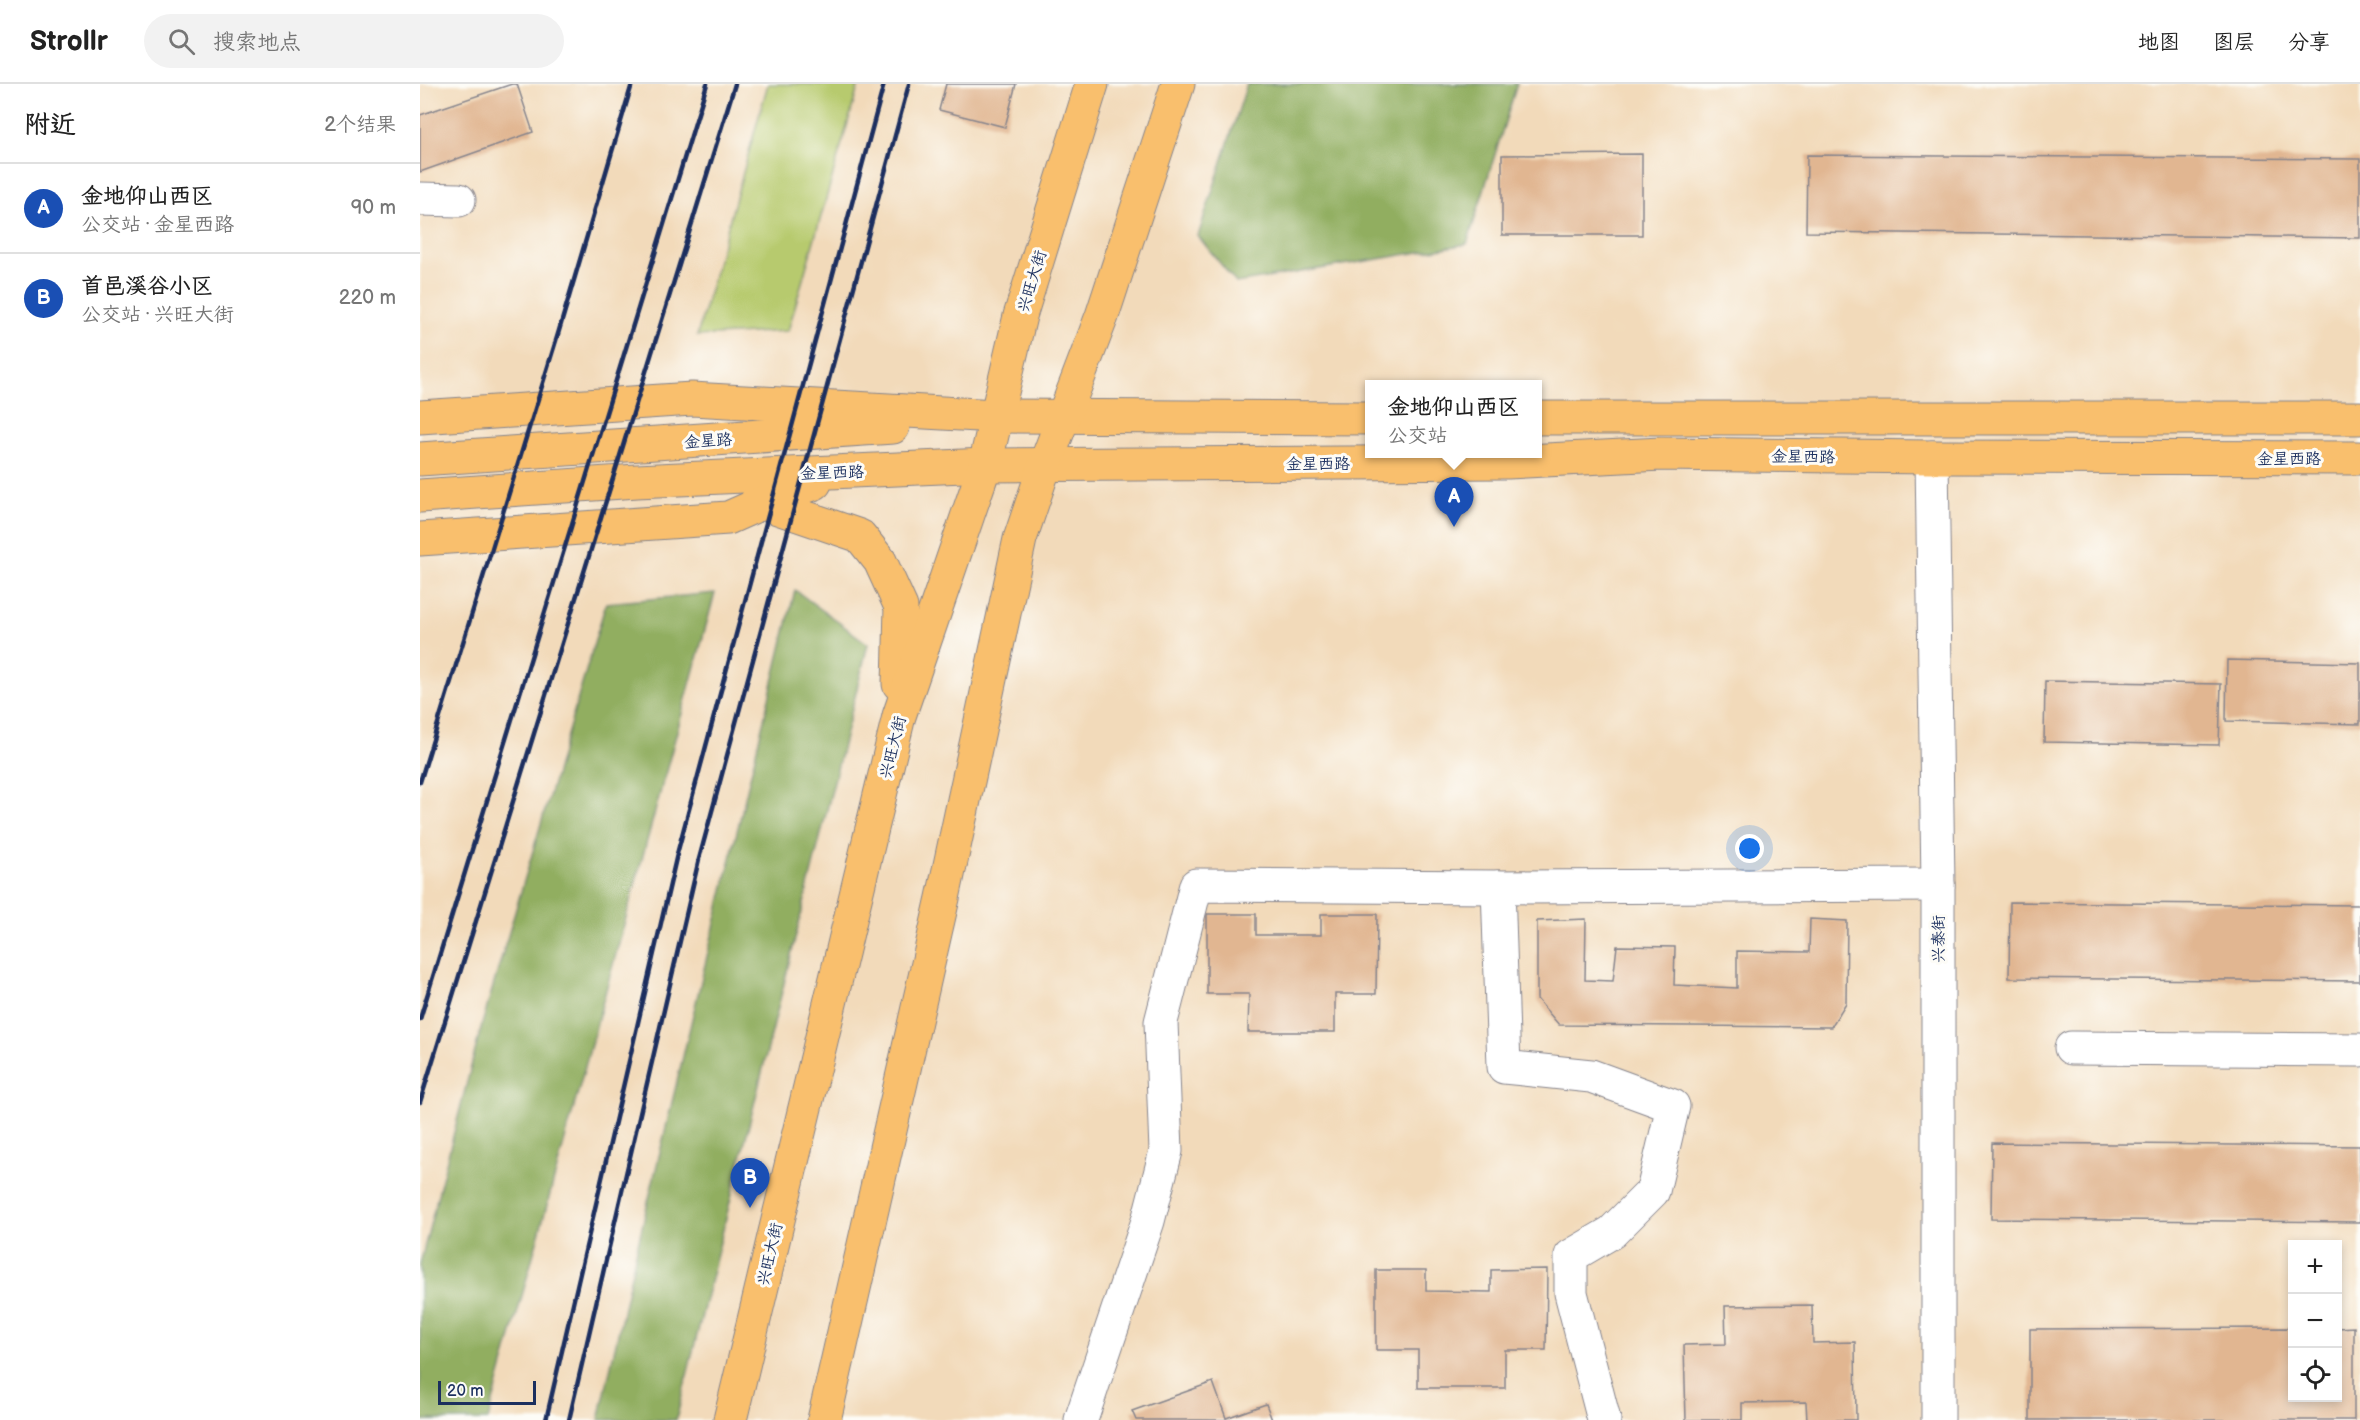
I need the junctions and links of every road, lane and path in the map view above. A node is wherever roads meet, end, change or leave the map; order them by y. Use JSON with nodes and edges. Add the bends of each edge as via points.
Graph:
{"nodes":[{"id":1,"x":1092,"y":84,"type":"edge"},
{"id":2,"x":1178,"y":84,"type":"edge"},
{"id":3,"x":420,"y":199,"type":"edge"},
{"id":4,"x":459,"y":200,"type":"dead end"},
{"id":5,"x":996,"y":416,"type":"junction"},
{"id":6,"x":1064,"y":416,"type":"junction"},
{"id":7,"x":420,"y":417,"type":"edge"},
{"id":8,"x":1365,"y":418,"type":"edge"},
{"id":9,"x":1542,"y":418,"type":"edge"},
{"id":10,"x":2360,"y":418,"type":"edge"},
{"id":11,"x":1932,"y":457,"type":"junction"},
{"id":12,"x":2360,"y":458,"type":"edge"},
{"id":13,"x":420,"y":459,"type":"edge"},
{"id":14,"x":985,"y":465,"type":"junction"},
{"id":15,"x":1045,"y":465,"type":"junction"},
{"id":16,"x":846,"y":471,"type":"junction"},
{"id":17,"x":637,"y":481,"type":"junction"},
{"id":18,"x":420,"y":496,"type":"edge"},
{"id":19,"x":764,"y":502,"type":"junction"},
{"id":20,"x":420,"y":539,"type":"edge"},
{"id":21,"x":898,"y":716,"type":"junction"},
{"id":22,"x":1938,"y":885,"type":"junction"},
{"id":23,"x":1498,"y":887,"type":"junction"},
{"id":24,"x":2071,"y":1048,"type":"dead end"},
{"id":25,"x":2360,"y":1050,"type":"edge"},
{"id":26,"x":730,"y":1420,"type":"edge"},
{"id":27,"x":824,"y":1420,"type":"edge"},
{"id":28,"x":1081,"y":1420,"type":"edge"},
{"id":29,"x":1604,"y":1420,"type":"edge"},
{"id":30,"x":1938,"y":1420,"type":"edge"}],
"edges":[{"from":1,"to":5,"type":"main road","name":"兴旺大街","via":[[1020,316]]},
{"from":2,"to":6,"type":"main road","via":[[1102,316]]},
{"from":3,"to":4,"type":"street"},
{"from":5,"to":6,"type":"main road"},
{"from":5,"to":7,"type":"main road","via":[[692,399]]},
{"from":5,"to":13,"type":"main road","name":"金星路","via":[[837,432]]},
{"from":5,"to":14,"type":"main road","name":"兴旺大街"},
{"from":6,"to":8,"type":"main road"},
{"from":6,"to":15,"type":"main road"},
{"from":9,"to":10,"type":"main road"},
{"from":11,"to":12,"type":"main road","name":"金星西路"},
{"from":11,"to":15,"type":"main road","name":"金星西路","via":[[1661,454],[1508,462]]},
{"from":11,"to":22,"type":"street","name":"兴泰街"},
{"from":14,"to":15,"type":"main road","name":"金星西路"},
{"from":14,"to":16,"type":"main road","name":"金星西路"},
{"from":14,"to":21,"type":"main road","name":"兴旺大街"},
{"from":15,"to":27,"type":"main road","via":[[1020,539]]},
{"from":16,"to":17,"type":"main road","name":"金星西路"},
{"from":16,"to":19,"type":"main road"},
{"from":17,"to":18,"type":"main road","name":"金星西路"},
{"from":17,"to":19,"type":"main road"},
{"from":19,"to":20,"type":"main road","via":[[728,518]]},
{"from":19,"to":21,"type":"main road","via":[[860,536],[880,561],[902,607]]},
{"from":21,"to":26,"type":"main road","name":"兴旺大街"},
{"from":22,"to":23,"type":"street"},
{"from":22,"to":30,"type":"street","name":"兴泰街"},
{"from":23,"to":28,"type":"street","via":[[1196,885],[1161,1022],[1166,1151],[1148,1221]]},
{"from":23,"to":29,"type":"street","via":[[1504,1067],[1591,1076],[1673,1106],[1653,1191],[1612,1232],[1571,1256],[1571,1293]]},
{"from":24,"to":25,"type":"street"}]}
